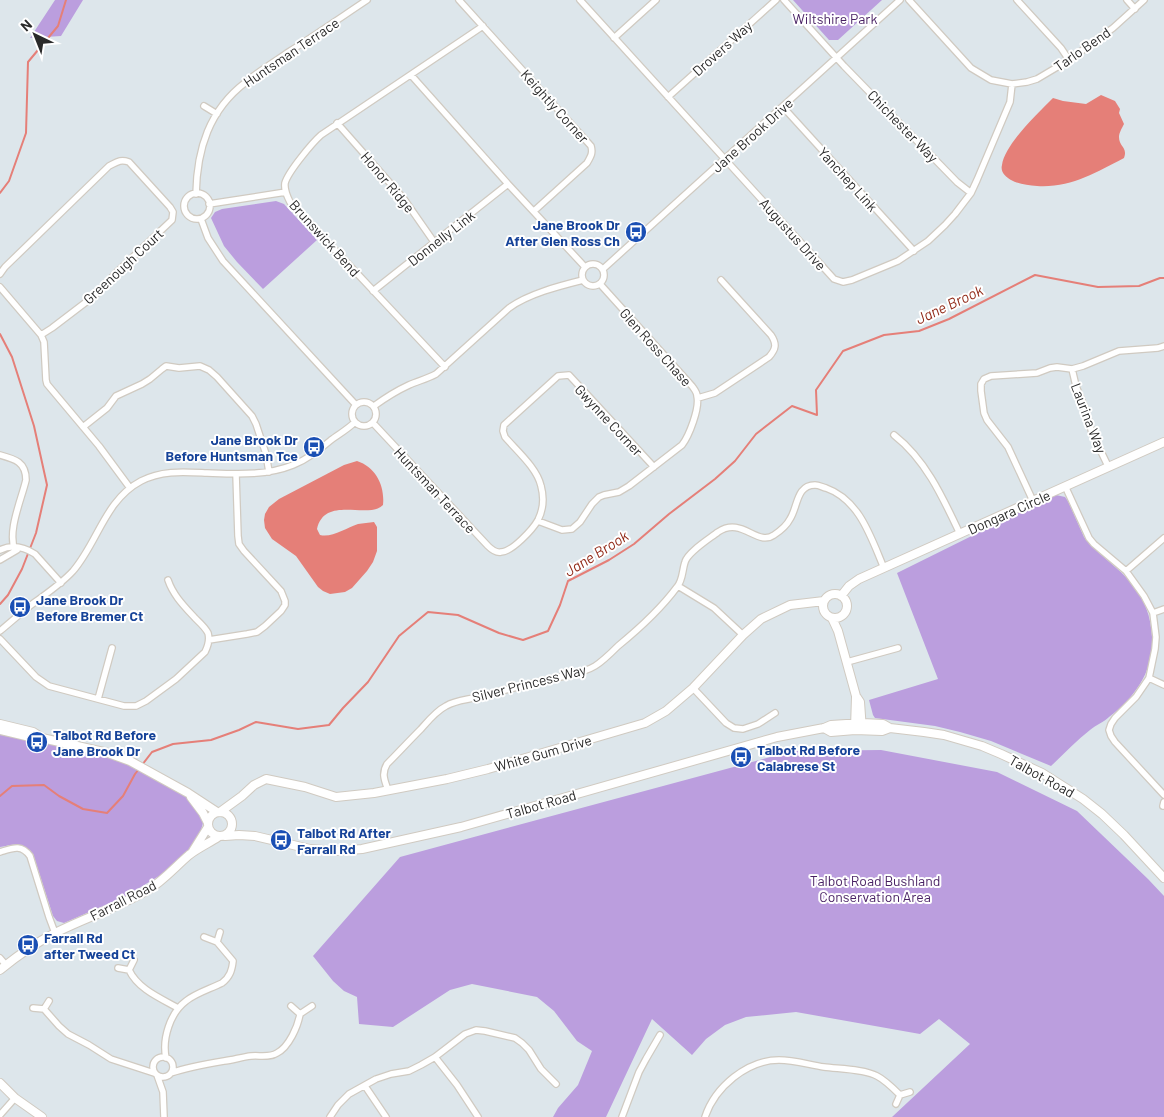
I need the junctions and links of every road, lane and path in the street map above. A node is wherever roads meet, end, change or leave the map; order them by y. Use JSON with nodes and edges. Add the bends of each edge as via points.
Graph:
{"nodes":[{"id":1,"x":367,"y":0,"type":"edge"},
{"id":2,"x":459,"y":0,"type":"edge"},
{"id":3,"x":580,"y":0,"type":"edge"},
{"id":4,"x":656,"y":0,"type":"edge"},
{"id":5,"x":776,"y":0,"type":"edge"},
{"id":6,"x":784,"y":0,"type":"edge"},
{"id":7,"x":900,"y":0,"type":"edge"},
{"id":8,"x":909,"y":0,"type":"edge"},
{"id":9,"x":1017,"y":0,"type":"edge"},
{"id":10,"x":1127,"y":0,"type":"edge"},
{"id":11,"x":1144,"y":0,"type":"edge"},
{"id":12,"x":1135,"y":9,"type":"junction"},
{"id":13,"x":483,"y":26,"type":"junction"},
{"id":14,"x":614,"y":38,"type":"junction"},
{"id":15,"x":837,"y":58,"type":"junction"},
{"id":16,"x":1069,"y":60,"type":"junction"},
{"id":17,"x":411,"y":75,"type":"junction"},
{"id":18,"x":1012,"y":84,"type":"junction"},
{"id":19,"x":668,"y":97,"type":"junction"},
{"id":20,"x":204,"y":106,"type":"dead end"},
{"id":21,"x":783,"y":107,"type":"junction"},
{"id":22,"x":217,"y":114,"type":"junction"},
{"id":23,"x":338,"y":124,"type":"junction"},
{"id":24,"x":724,"y":159,"type":"junction"},
{"id":25,"x":508,"y":184,"type":"junction"},
{"id":26,"x":286,"y":192,"type":"junction"},
{"id":27,"x":971,"y":193,"type":"junction"},
{"id":28,"x":196,"y":194,"type":"junction"},
{"id":29,"x":209,"y":204,"type":"junction"},
{"id":30,"x":534,"y":212,"type":"junction"},
{"id":31,"x":200,"y":218,"type":"junction"},
{"id":32,"x":434,"y":242,"type":"junction"},
{"id":33,"x":914,"y":251,"type":"junction"},
{"id":34,"x":585,"y":267,"type":"junction"},
{"id":35,"x":603,"y":269,"type":"junction"},
{"id":36,"x":0,"y":274,"type":"edge"},
{"id":37,"x":583,"y":280,"type":"junction"},
{"id":38,"x":721,"y":280,"type":"dead end"},
{"id":39,"x":600,"y":284,"type":"junction"},
{"id":40,"x":0,"y":287,"type":"edge"},
{"id":41,"x":373,"y":291,"type":"junction"},
{"id":42,"x":42,"y":335,"type":"junction"},
{"id":43,"x":1164,"y":346,"type":"edge"},
{"id":44,"x":445,"y":367,"type":"junction"},
{"id":45,"x":1072,"y":369,"type":"junction"},
{"id":46,"x":698,"y":398,"type":"junction"},
{"id":47,"x":356,"y":405,"type":"junction"},
{"id":48,"x":374,"y":406,"type":"junction"},
{"id":49,"x":355,"y":422,"type":"junction"},
{"id":50,"x":372,"y":423,"type":"junction"},
{"id":51,"x":83,"y":427,"type":"junction"},
{"id":52,"x":894,"y":436,"type":"dead end"},
{"id":53,"x":1164,"y":442,"type":"edge"},
{"id":54,"x":0,"y":455,"type":"edge"},
{"id":55,"x":1108,"y":466,"type":"junction"},
{"id":56,"x":654,"y":467,"type":"junction"},
{"id":57,"x":269,"y":472,"type":"junction"},
{"id":58,"x":236,"y":474,"type":"junction"},
{"id":59,"x":1066,"y":486,"type":"junction"},
{"id":60,"x":130,"y":488,"type":"junction"},
{"id":61,"x":1033,"y":500,"type":"junction"},
{"id":62,"x":538,"y":520,"type":"junction"},
{"id":63,"x":960,"y":534,"type":"junction"},
{"id":64,"x":1164,"y":538,"type":"edge"},
{"id":65,"x":14,"y":548,"type":"junction"},
{"id":66,"x":0,"y":550,"type":"edge"},
{"id":67,"x":499,"y":553,"type":"joint"},
{"id":68,"x":0,"y":560,"type":"edge"},
{"id":69,"x":884,"y":568,"type":"junction"},
{"id":70,"x":1126,"y":571,"type":"junction"},
{"id":71,"x":168,"y":580,"type":"dead end"},
{"id":72,"x":61,"y":583,"type":"junction"},
{"id":73,"x":678,"y":586,"type":"junction"},
{"id":74,"x":843,"y":598,"type":"junction"},
{"id":75,"x":824,"y":606,"type":"junction"},
{"id":76,"x":1164,"y":610,"type":"edge"},
{"id":77,"x":1153,"y":613,"type":"junction"},
{"id":78,"x":835,"y":618,"type":"junction"},
{"id":79,"x":0,"y":630,"type":"edge"},
{"id":80,"x":743,"y":635,"type":"junction"},
{"id":81,"x":0,"y":638,"type":"edge"},
{"id":82,"x":209,"y":640,"type":"junction"},
{"id":83,"x":112,"y":648,"type":"dead end"},
{"id":84,"x":898,"y":648,"type":"dead end"},
{"id":85,"x":847,"y":662,"type":"junction"},
{"id":86,"x":1149,"y":678,"type":"junction"},
{"id":87,"x":1164,"y":685,"type":"edge"},
{"id":88,"x":693,"y":688,"type":"junction"},
{"id":89,"x":98,"y":699,"type":"junction"},
{"id":90,"x":775,"y":713,"type":"dead end"},
{"id":91,"x":859,"y":726,"type":"junction"},
{"id":92,"x":0,"y":727,"type":"edge"},
{"id":93,"x":388,"y":790,"type":"junction"},
{"id":94,"x":188,"y":793,"type":"junction"},
{"id":95,"x":1164,"y":795,"type":"edge"},
{"id":96,"x":242,"y":796,"type":"junction"},
{"id":97,"x":219,"y":812,"type":"junction"},
{"id":98,"x":232,"y":823,"type":"junction"},
{"id":99,"x":208,"y":825,"type":"junction"},
{"id":100,"x":222,"y":836,"type":"junction"},
{"id":101,"x":255,"y":836,"type":"junction"},
{"id":102,"x":0,"y":852,"type":"edge"},
{"id":103,"x":191,"y":854,"type":"junction"},
{"id":104,"x":1164,"y":878,"type":"edge"},
{"id":105,"x":220,"y":932,"type":"dead end"},
{"id":106,"x":55,"y":933,"type":"junction"},
{"id":107,"x":204,"y":936,"type":"dead end"},
{"id":108,"x":217,"y":942,"type":"junction"},
{"id":109,"x":0,"y":958,"type":"edge"},
{"id":110,"x":134,"y":960,"type":"dead end"},
{"id":111,"x":3,"y":968,"type":"edge"},
{"id":112,"x":118,"y":968,"type":"dead end"},
{"id":113,"x":129,"y":970,"type":"junction"},
{"id":114,"x":49,"y":1001,"type":"dead end"},
{"id":115,"x":291,"y":1006,"type":"dead end"},
{"id":116,"x":312,"y":1006,"type":"dead end"},
{"id":117,"x":33,"y":1008,"type":"dead end"},
{"id":118,"x":178,"y":1008,"type":"junction"},
{"id":119,"x":44,"y":1009,"type":"junction"},
{"id":120,"x":300,"y":1014,"type":"junction"},
{"id":121,"x":660,"y":1035,"type":"dead end"},
{"id":122,"x":436,"y":1057,"type":"junction"},
{"id":123,"x":164,"y":1058,"type":"junction"},
{"id":124,"x":172,"y":1064,"type":"junction"},
{"id":125,"x":184,"y":1068,"type":"junction"},
{"id":126,"x":155,"y":1071,"type":"junction"},
{"id":127,"x":169,"y":1074,"type":"junction"},
{"id":128,"x":0,"y":1083,"type":"edge"},
{"id":129,"x":556,"y":1084,"type":"dead end"},
{"id":130,"x":365,"y":1086,"type":"junction"},
{"id":131,"x":163,"y":1092,"type":"junction"},
{"id":132,"x":910,"y":1092,"type":"dead end"},
{"id":133,"x":900,"y":1095,"type":"junction"},
{"id":134,"x":15,"y":1098,"type":"junction"},
{"id":135,"x":896,"y":1104,"type":"dead end"},
{"id":136,"x":0,"y":1115,"type":"edge"},
{"id":137,"x":42,"y":1117,"type":"edge"},
{"id":138,"x":164,"y":1117,"type":"edge"},
{"id":139,"x":330,"y":1117,"type":"edge"},
{"id":140,"x":386,"y":1117,"type":"edge"},
{"id":141,"x":478,"y":1117,"type":"edge"},
{"id":142,"x":622,"y":1117,"type":"edge"},
{"id":143,"x":705,"y":1117,"type":"edge"}],
"edges":[{"from":1,"to":22,"type":"street","name":"Huntsman Terrace","via":[[245,82],[225,101]]},
{"from":2,"to":13,"type":"street","name":"Keightly Corner"},
{"from":3,"to":14,"type":"street","name":"Augustus Drive"},
{"from":4,"to":14,"type":"street"},
{"from":5,"to":19,"type":"street","name":"Drovers Way"},
{"from":6,"to":15,"type":"street","name":"Chichester Way"},
{"from":7,"to":15,"type":"street","name":"Jane Brook Drive"},
{"from":8,"to":18,"type":"street","via":[[971,68],[991,80]]},
{"from":9,"to":16,"type":"street"},
{"from":10,"to":12,"type":"street"},
{"from":11,"to":12,"type":"street","name":"Tarlo Bend"},
{"from":12,"to":16,"type":"street","name":"Tarlo Bend"},
{"from":13,"to":17,"type":"street","name":"Brunswick Bend"},
{"from":13,"to":30,"type":"street","name":"Keightly Corner","via":[[587,140],[592,151],[587,163]]},
{"from":14,"to":19,"type":"street","name":"Augustus Drive"},
{"from":15,"to":21,"type":"street","name":"Jane Brook Drive"},
{"from":15,"to":27,"type":"street","name":"Chichester Way"},
{"from":16,"to":18,"type":"street","name":"Tarlo Bend","via":[[1037,79]]},
{"from":17,"to":23,"type":"street","name":"Brunswick Bend"},
{"from":17,"to":25,"type":"street"},
{"from":18,"to":27,"type":"street","name":"Augustus Drive","via":[[1010,102]]},
{"from":19,"to":24,"type":"street","name":"Augustus Drive"},
{"from":20,"to":22,"type":"street"},
{"from":21,"to":24,"type":"street","name":"Jane Brook Drive"},
{"from":21,"to":33,"type":"street","name":"Yanchep Link"},
{"from":22,"to":28,"type":"street","name":"Huntsman Terrace","via":[[203,141]]},
{"from":23,"to":26,"type":"street","name":"Brunswick Bend","via":[[308,148],[286,180]]},
{"from":23,"to":32,"type":"street","name":"Honor Ridge","via":[[404,199]]},
{"from":24,"to":33,"type":"street","name":"Augustus Drive","via":[[834,279],[852,280]]},
{"from":24,"to":35,"type":"street","name":"Jane Brook Drive"},
{"from":25,"to":30,"type":"street"},
{"from":25,"to":32,"type":"street","name":"Donnelly Link"},
{"from":26,"to":29,"type":"street"},
{"from":26,"to":41,"type":"street","name":"Brunswick Bend","via":[[290,202]]},
{"from":27,"to":33,"type":"street","name":"Augustus Drive","via":[[945,225]]},
{"from":28,"to":29,"type":"street","via":[[204,196]]},
{"from":28,"to":31,"type":"street","via":[[187,198],[184,208],[190,217]]},
{"from":29,"to":31,"type":"street","via":[[208,212]]},
{"from":30,"to":34,"type":"street"},
{"from":31,"to":47,"type":"street","via":[[223,261]]},
{"from":32,"to":41,"type":"street","name":"Donnelly Link"},
{"from":34,"to":35,"type":"street","via":[[598,264]]},
{"from":34,"to":37,"type":"street"},
{"from":35,"to":39,"type":"street","via":[[605,275]]},
{"from":36,"to":42,"type":"street","name":"Greenough Court","via":[[116,162],[129,162],[170,206],[172,220],[94,296]]},
{"from":37,"to":39,"type":"street","via":[[590,286]]},
{"from":37,"to":44,"type":"street","via":[[516,303]]},
{"from":38,"to":46,"type":"street","via":[[772,335],[776,346],[769,357],[715,393]]},
{"from":39,"to":46,"type":"street","name":"Glen Ross Chase","via":[[692,386]]},
{"from":40,"to":42,"type":"street"},
{"from":41,"to":44,"type":"street","name":"Brunswick Bend"},
{"from":42,"to":51,"type":"street","via":[[47,384]]},
{"from":43,"to":45,"type":"street","via":[[1119,351]]},
{"from":44,"to":48,"type":"street"},
{"from":45,"to":55,"type":"street","name":"Laurina Way","via":[[1092,433]]},
{"from":45,"to":61,"type":"street","via":[[1057,367],[1036,373],[991,376],[981,384],[987,420],[1008,447]]},
{"from":46,"to":56,"type":"street","name":"Glen Ross Chase","via":[[685,441]]},
{"from":47,"to":48,"type":"street","via":[[368,402]]},
{"from":47,"to":49,"type":"street","via":[[352,415]]},
{"from":48,"to":50,"type":"street","via":[[376,417]]},
{"from":49,"to":50,"type":"street","via":[[362,426]]},
{"from":49,"to":57,"type":"street","via":[[306,459]]},
{"from":50,"to":67,"type":"street","name":"Huntsman Terrace","via":[[488,546]]},
{"from":51,"to":57,"type":"street","via":[[107,408],[116,396],[150,379],[166,366],[200,366],[217,377],[252,416]]},
{"from":51,"to":60,"type":"street"},
{"from":52,"to":63,"type":"street","via":[[912,451],[933,481]]},
{"from":53,"to":55,"type":"main road","name":"Dongara Circle"},
{"from":54,"to":65,"type":"street","via":[[19,462],[26,474],[13,530]]},
{"from":55,"to":59,"type":"main road","name":"Dongara Circle"},
{"from":56,"to":62,"type":"street","name":"Glen Ross Chase","via":[[624,489],[599,497],[572,529],[562,530]]},
{"from":56,"to":62,"type":"street","name":"Gwynne Corner","via":[[569,375],[558,376],[504,426],[503,431],[538,477],[543,494]]},
{"from":57,"to":58,"type":"street"},
{"from":58,"to":60,"type":"street","via":[[174,472],[151,477]]},
{"from":58,"to":82,"type":"street","via":[[239,544],[281,591],[285,601],[282,611],[257,632]]},
{"from":59,"to":61,"type":"main road","name":"Dongara Circle"},
{"from":59,"to":70,"type":"street","via":[[1089,538]]},
{"from":60,"to":72,"type":"street","via":[[111,507],[82,560]]},
{"from":61,"to":63,"type":"main road","name":"Dongara Circle"},
{"from":62,"to":67,"type":"street","name":"Gwynne Corner","via":[[512,548]]},
{"from":63,"to":69,"type":"main road","name":"Dongara Circle"},
{"from":64,"to":70,"type":"street"},
{"from":65,"to":66,"type":"street"},
{"from":65,"to":68,"type":"street"},
{"from":65,"to":72,"type":"street","via":[[24,548],[35,554]]},
{"from":69,"to":73,"type":"street","name":"Silver Princess Way","via":[[854,508],[832,490],[812,485],[802,490],[791,518],[773,536],[763,538],[736,527],[725,528],[712,537],[684,562]]},
{"from":69,"to":74,"type":"main road","name":"Dongara Circle","via":[[854,582]]},
{"from":70,"to":77,"type":"street"},
{"from":71,"to":82,"type":"street","via":[[179,601],[208,633]]},
{"from":72,"to":79,"type":"street"},
{"from":73,"to":80,"type":"street","via":[[714,608]]},
{"from":73,"to":93,"type":"street","name":"Silver Princess Way","via":[[651,618],[595,666],[576,674],[502,690],[440,709],[387,764],[383,773]]},
{"from":74,"to":75,"type":"main road","via":[[831,595]]},
{"from":74,"to":78,"type":"main road","via":[[846,610]]},
{"from":75,"to":78,"type":"main road","via":[[826,613]]},
{"from":75,"to":80,"type":"main road","name":"White Gum Drive","via":[[809,602],[790,605],[761,618]]},
{"from":76,"to":77,"type":"street"},
{"from":77,"to":86,"type":"street","via":[[1156,637]]},
{"from":78,"to":85,"type":"main road"},
{"from":80,"to":88,"type":"main road","name":"White Gum Drive"},
{"from":81,"to":89,"type":"street","via":[[43,682],[57,689]]},
{"from":82,"to":89,"type":"street","via":[[205,652],[193,664],[141,704],[124,706]]},
{"from":83,"to":89,"type":"street"},
{"from":84,"to":85,"type":"street"},
{"from":85,"to":91,"type":"main road","via":[[856,696]]},
{"from":86,"to":87,"type":"street"},
{"from":86,"to":95,"type":"street","via":[[1115,718],[1109,730],[1115,742]]},
{"from":88,"to":90,"type":"street","via":[[734,728],[758,724]]},
{"from":88,"to":93,"type":"main road","name":"White Gum Drive","via":[[666,711],[645,723],[488,769]]},
{"from":91,"to":101,"type":"main road","name":"Talbot Road","via":[[831,732],[824,728],[796,732],[460,827],[362,849],[310,849]]},
{"from":91,"to":104,"type":"main road","name":"Talbot Road","via":[[882,731],[890,728],[924,732],[962,740],[1042,773],[1102,814]]},
{"from":92,"to":94,"type":"main road","via":[[33,732],[42,738],[130,761]]},
{"from":93,"to":96,"type":"main road","name":"White Gum Drive","via":[[336,797],[305,786],[266,779]]},
{"from":94,"to":97,"type":"main road"},
{"from":94,"to":99,"type":"main road","via":[[203,812]]},
{"from":96,"to":97,"type":"main road","name":"White Gum Drive"},
{"from":96,"to":98,"type":"main road"},
{"from":97,"to":98,"type":"main road","via":[[227,815]]},
{"from":97,"to":99,"type":"main road","via":[[211,816]]},
{"from":98,"to":100,"type":"main road","via":[[230,831]]},
{"from":98,"to":101,"type":"main road","name":"Talbot Road"},
{"from":99,"to":100,"type":"main road","via":[[211,834]]},
{"from":99,"to":103,"type":"main road","name":"Farrall Road"},
{"from":100,"to":101,"type":"main road","name":"Talbot Road"},
{"from":100,"to":103,"type":"main road","name":"Farrall Road"},
{"from":102,"to":106,"type":"street","via":[[20,848],[30,856]]},
{"from":103,"to":106,"type":"main road","name":"Farrall Road","via":[[149,889]]},
{"from":105,"to":108,"type":"street"},
{"from":106,"to":111,"type":"main road","name":"Farrall Road"},
{"from":107,"to":108,"type":"street"},
{"from":108,"to":118,"type":"street","via":[[233,961],[227,980],[188,999]]},
{"from":109,"to":111,"type":"street"},
{"from":110,"to":113,"type":"street"},
{"from":112,"to":113,"type":"street"},
{"from":113,"to":118,"type":"street","via":[[136,982]]},
{"from":114,"to":119,"type":"street"},
{"from":115,"to":120,"type":"street"},
{"from":116,"to":120,"type":"street"},
{"from":117,"to":119,"type":"street"},
{"from":118,"to":123,"type":"street","via":[[167,1030]]},
{"from":119,"to":126,"type":"street","via":[[68,1034],[111,1059]]},
{"from":120,"to":125,"type":"street","via":[[294,1033],[277,1054]]},
{"from":121,"to":142,"type":"street","via":[[646,1058]]},
{"from":122,"to":129,"type":"street","via":[[465,1034],[485,1031],[515,1038],[522,1043]]},
{"from":122,"to":130,"type":"street","via":[[409,1071],[376,1079]]},
{"from":122,"to":141,"type":"street"},
{"from":123,"to":124,"type":"street"},
{"from":123,"to":126,"type":"street","via":[[158,1058],[154,1063]]},
{"from":124,"to":125,"type":"street"},
{"from":124,"to":127,"type":"street"},
{"from":125,"to":127,"type":"street"},
{"from":126,"to":127,"type":"street","via":[[164,1077]]},
{"from":126,"to":131,"type":"street"},
{"from":127,"to":131,"type":"street"},
{"from":128,"to":134,"type":"main road"},
{"from":130,"to":139,"type":"street","via":[[349,1094]]},
{"from":130,"to":140,"type":"street"},
{"from":131,"to":138,"type":"street"},
{"from":132,"to":133,"type":"street"},
{"from":133,"to":135,"type":"street"},
{"from":133,"to":143,"type":"street","via":[[868,1072],[767,1061],[754,1064],[730,1082],[717,1094]]},
{"from":134,"to":136,"type":"street"},
{"from":134,"to":137,"type":"main road"}]}
